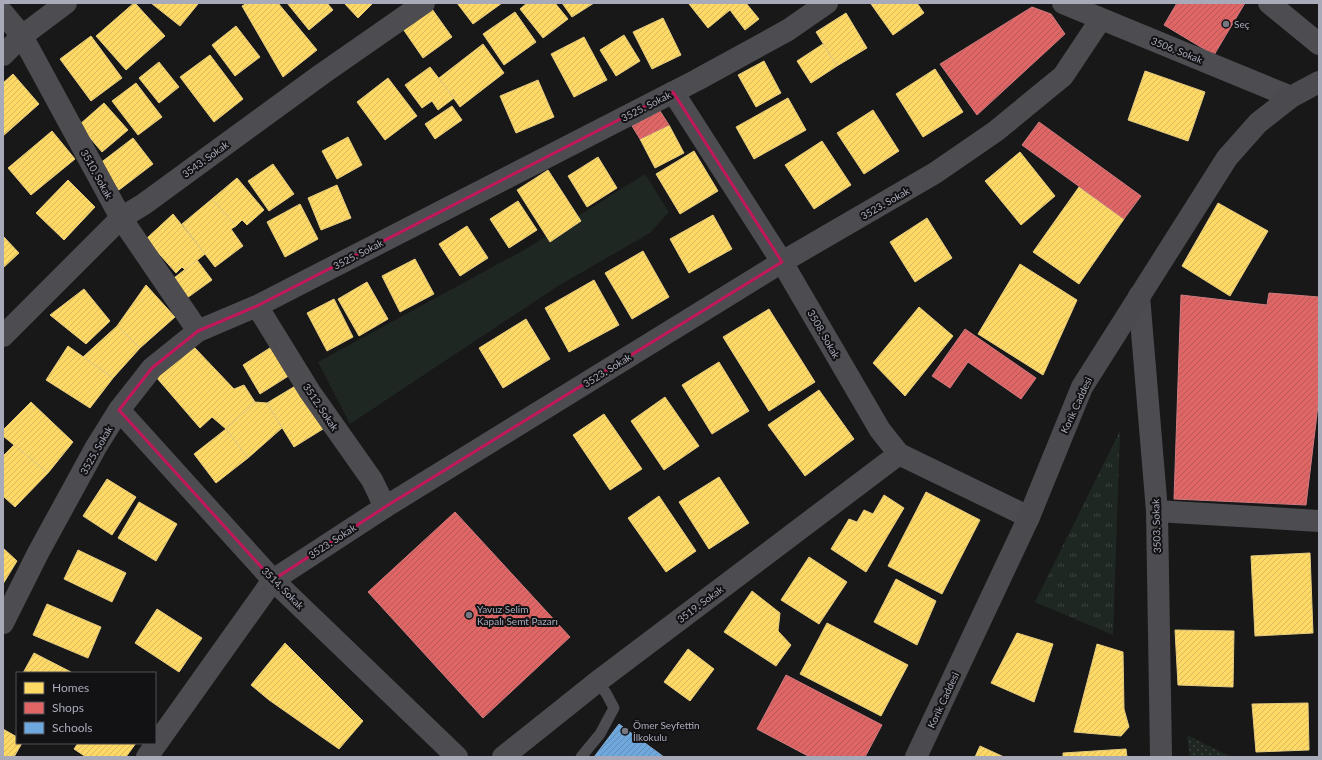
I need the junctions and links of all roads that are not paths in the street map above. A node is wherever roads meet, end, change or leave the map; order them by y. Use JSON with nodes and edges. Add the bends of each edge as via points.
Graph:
{"nodes":[{"id":1,"x":66,"y":3,"type":"edge"},
{"id":2,"x":424,"y":3,"type":"edge"},
{"id":3,"x":827,"y":3,"type":"edge"},
{"id":4,"x":1063,"y":3,"type":"edge"},
{"id":5,"x":1269,"y":3,"type":"edge"},
{"id":6,"x":3,"y":13,"type":"edge"},
{"id":7,"x":1101,"y":19,"type":"junction"},
{"id":8,"x":22,"y":36,"type":"junction"},
{"id":9,"x":1319,"y":44,"type":"edge"},
{"id":10,"x":3,"y":55,"type":"edge"},
{"id":11,"x":1319,"y":82,"type":"edge"},
{"id":12,"x":673,"y":92,"type":"junction"},
{"id":13,"x":1292,"y":96,"type":"junction"},
{"id":14,"x":121,"y":218,"type":"junction"},
{"id":15,"x":782,"y":262,"type":"junction"},
{"id":16,"x":1139,"y":296,"type":"junction"},
{"id":17,"x":257,"y":306,"type":"junction"},
{"id":18,"x":198,"y":331,"type":"junction"},
{"id":19,"x":3,"y":336,"type":"edge"},
{"id":20,"x":118,"y":410,"type":"junction"},
{"id":21,"x":899,"y":454,"type":"junction"},
{"id":22,"x":385,"y":507,"type":"junction"},
{"id":23,"x":1157,"y":511,"type":"junction"},
{"id":24,"x":1029,"y":517,"type":"junction"},
{"id":25,"x":1319,"y":521,"type":"edge"},
{"id":26,"x":274,"y":580,"type":"junction"},
{"id":27,"x":3,"y":623,"type":"edge"},
{"id":28,"x":596,"y":682,"type":"junction"},
{"id":29,"x":147,"y":757,"type":"edge"},
{"id":30,"x":457,"y":757,"type":"edge"},
{"id":31,"x":503,"y":757,"type":"edge"},
{"id":32,"x":581,"y":757,"type":"edge"},
{"id":33,"x":916,"y":757,"type":"edge"},
{"id":34,"x":1161,"y":757,"type":"edge"}],
"edges":[{"from":1,"to":8,"type":"street"},
{"from":2,"to":14,"type":"street","name":"3543. Sokak"},
{"from":3,"to":12,"type":"street","name":"3525. Sokak","via":[[788,30]]},
{"from":4,"to":7,"type":"street","name":"3506. Sokak"},
{"from":5,"to":9,"type":"street"},
{"from":6,"to":8,"type":"street","name":"3510. Sokak"},
{"from":7,"to":13,"type":"street","name":"3506. Sokak"},
{"from":7,"to":15,"type":"street","name":"3523. Sokak","via":[[1063,76],[996,130],[935,174]]},
{"from":8,"to":10,"type":"street"},
{"from":8,"to":14,"type":"street","name":"3510. Sokak"},
{"from":11,"to":13,"type":"main road","name":"Korik Caddesi"},
{"from":12,"to":15,"type":"street","name":"3508. Sokak"},
{"from":12,"to":17,"type":"street","name":"3525. Sokak"},
{"from":13,"to":16,"type":"main road","name":"Korik Caddesi","via":[[1258,123],[1227,158]]},
{"from":14,"to":18,"type":"street","name":"3510. Sokak"},
{"from":14,"to":19,"type":"street","name":"3543. Sokak"},
{"from":15,"to":21,"type":"street","name":"3508. Sokak","via":[[880,430]]},
{"from":15,"to":22,"type":"street","name":"3523. Sokak"},
{"from":16,"to":23,"type":"street","name":"3503. Sokak"},
{"from":16,"to":24,"type":"main road","name":"Korik Caddesi","via":[[1082,387]]},
{"from":17,"to":18,"type":"street","name":"3525. Sokak"},
{"from":17,"to":22,"type":"street","name":"3512. Sokak","via":[[310,392],[372,480]]},
{"from":18,"to":20,"type":"street","name":"3525. Sokak","via":[[152,368]]},
{"from":20,"to":26,"type":"street","name":"3514. Sokak"},
{"from":20,"to":27,"type":"street","name":"3525. Sokak","via":[[38,553]]},
{"from":21,"to":24,"type":"street","name":"3508. Sokak"},
{"from":21,"to":28,"type":"street","name":"3519. Sokak"},
{"from":22,"to":26,"type":"street","name":"3523. Sokak"},
{"from":23,"to":25,"type":"street"},
{"from":23,"to":34,"type":"street","name":"3503. Sokak"},
{"from":24,"to":33,"type":"main road","name":"Korik Caddesi"},
{"from":26,"to":29,"type":"street","name":"3523. Sokak"},
{"from":26,"to":30,"type":"street","name":"3514. Sokak"},
{"from":28,"to":31,"type":"street","name":"3519. Sokak"},
{"from":28,"to":32,"type":"lane","via":[[614,708],[600,734]]}]}
